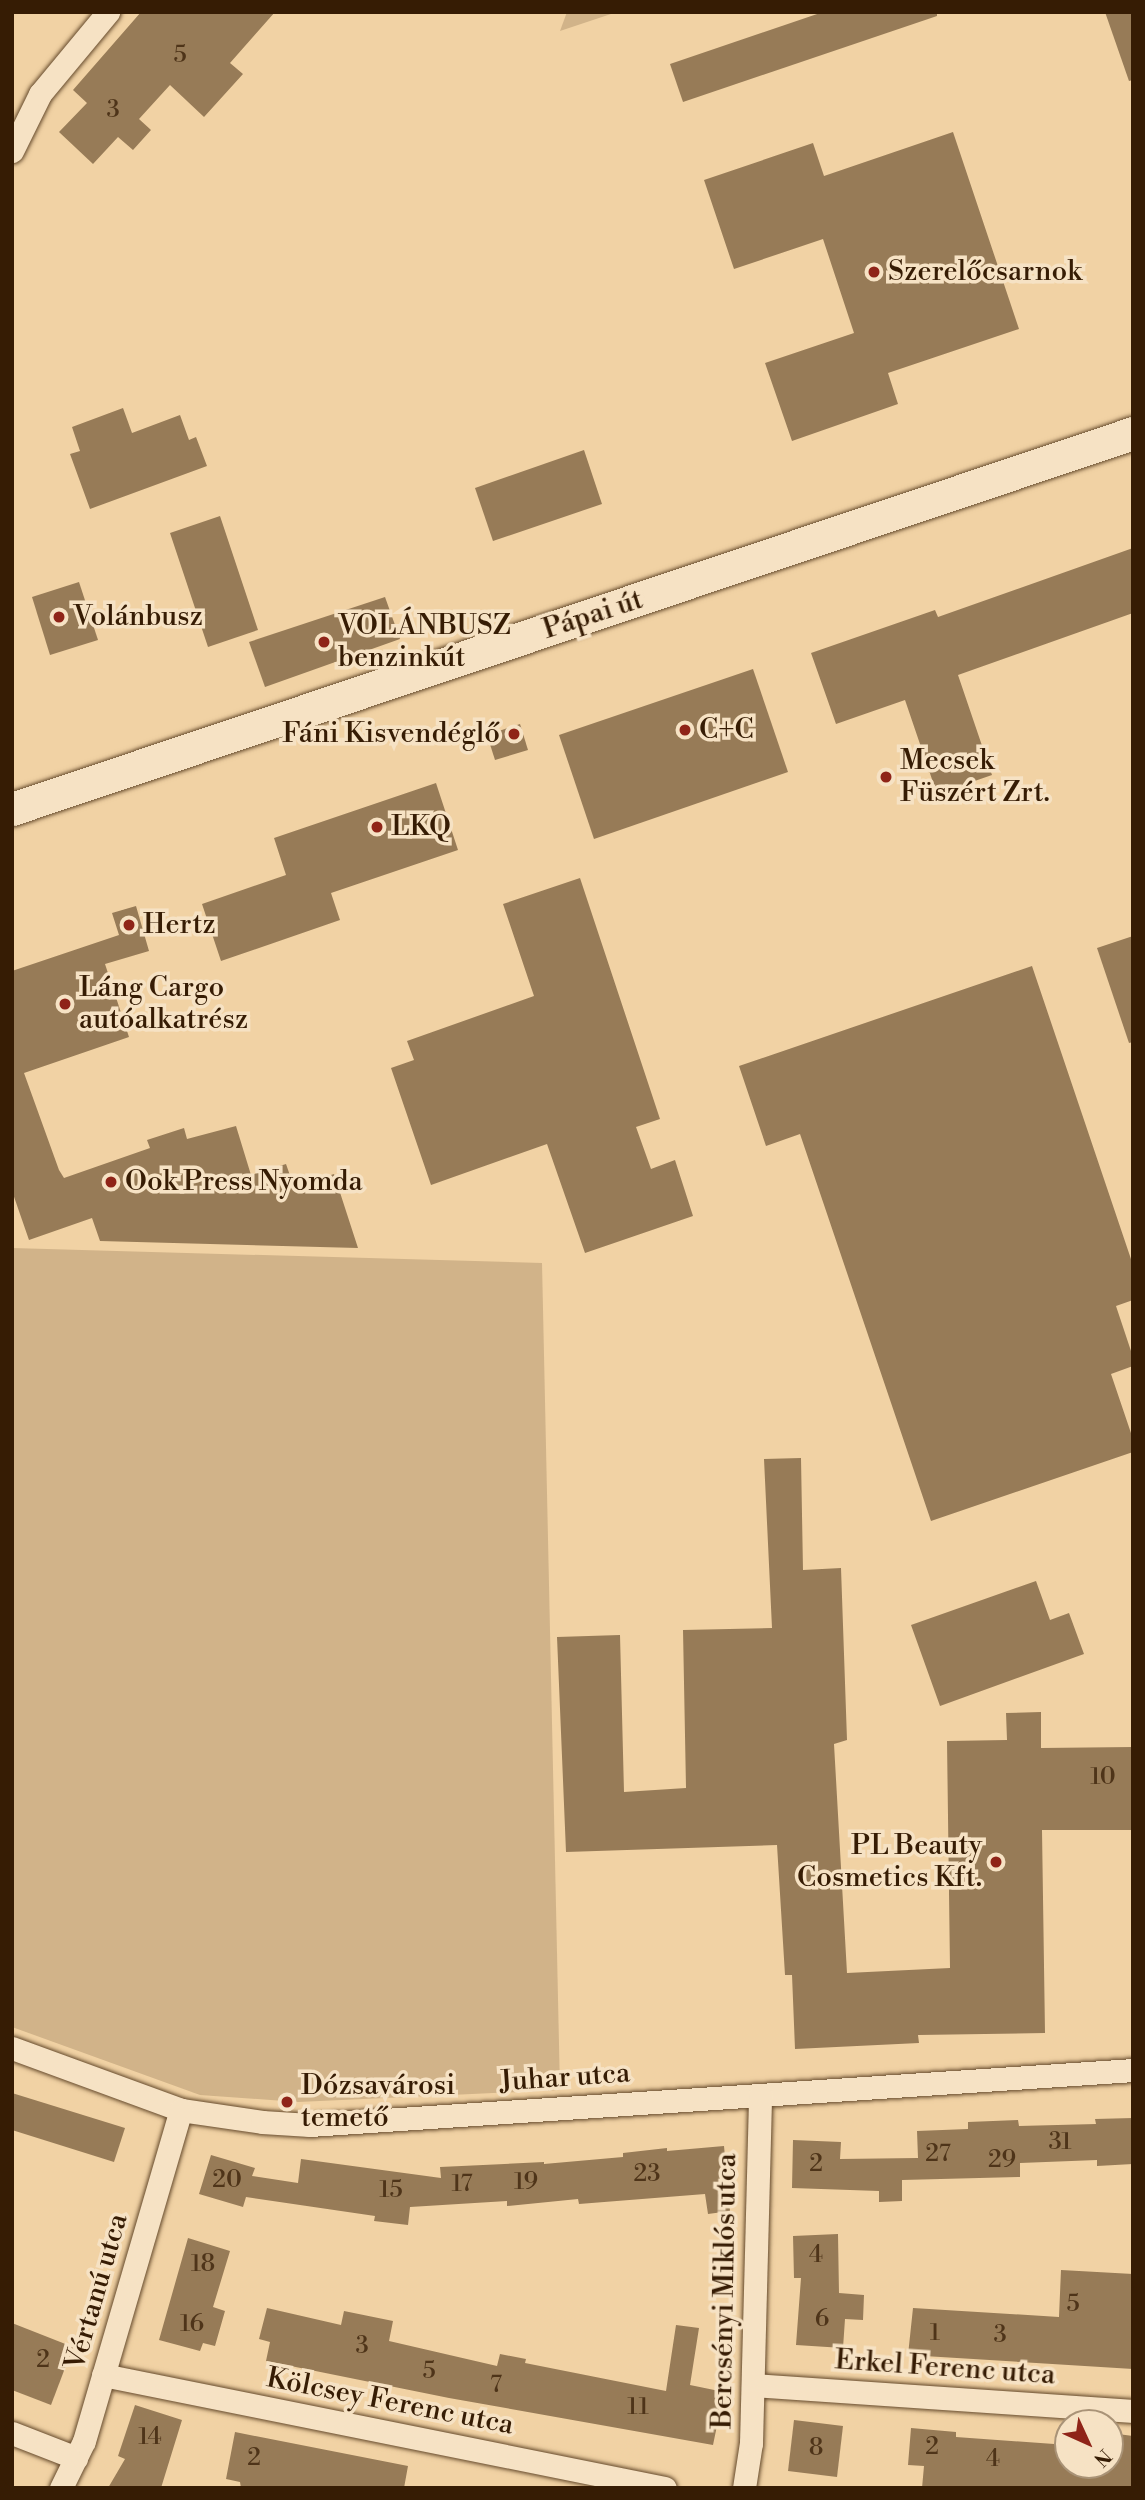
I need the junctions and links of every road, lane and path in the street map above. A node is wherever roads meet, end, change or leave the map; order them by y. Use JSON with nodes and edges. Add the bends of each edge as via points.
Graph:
{"nodes":[{"id":1,"x":108,"y":12,"type":"edge"},
{"id":2,"x":12,"y":150,"type":"edge"},
{"id":3,"x":1133,"y":433,"type":"edge"},
{"id":4,"x":12,"y":809,"type":"edge"},
{"id":5,"x":12,"y":2048,"type":"edge"},
{"id":6,"x":1133,"y":2070,"type":"edge"},
{"id":7,"x":760,"y":2095,"type":"junction"},
{"id":8,"x":181,"y":2110,"type":"junction"},
{"id":9,"x":103,"y":2375,"type":"junction"},
{"id":10,"x":753,"y":2385,"type":"junction"},
{"id":11,"x":1133,"y":2411,"type":"edge"},
{"id":12,"x":12,"y":2433,"type":"edge"},
{"id":13,"x":76,"y":2458,"type":"junction"},
{"id":14,"x":61,"y":2488,"type":"edge"},
{"id":15,"x":665,"y":2488,"type":"edge"},
{"id":16,"x":744,"y":2488,"type":"edge"}],
"edges":[{"from":1,"to":2,"type":"street","via":[[40,94]]},
{"from":3,"to":4,"type":"main road","name":"Pápai út"},
{"from":5,"to":8,"type":"street","name":"Juhar utca"},
{"from":6,"to":7,"type":"street","name":"Juhar utca"},
{"from":7,"to":8,"type":"street","name":"Juhar utca","via":[[310,2125]]},
{"from":7,"to":10,"type":"street","name":"Bercsényi Miklós utca"},
{"from":8,"to":9,"type":"street","name":"Vértanú utca"},
{"from":9,"to":13,"type":"street","name":"Vértanú utca"},
{"from":9,"to":15,"type":"street","name":"Kölcsey Ferenc utca"},
{"from":10,"to":11,"type":"street","name":"Erkel Ferenc utca"},
{"from":10,"to":16,"type":"street","name":"Bercsényi Miklós utca"},
{"from":12,"to":13,"type":"street"},
{"from":13,"to":14,"type":"street","name":"Vértanú utca"}]}
